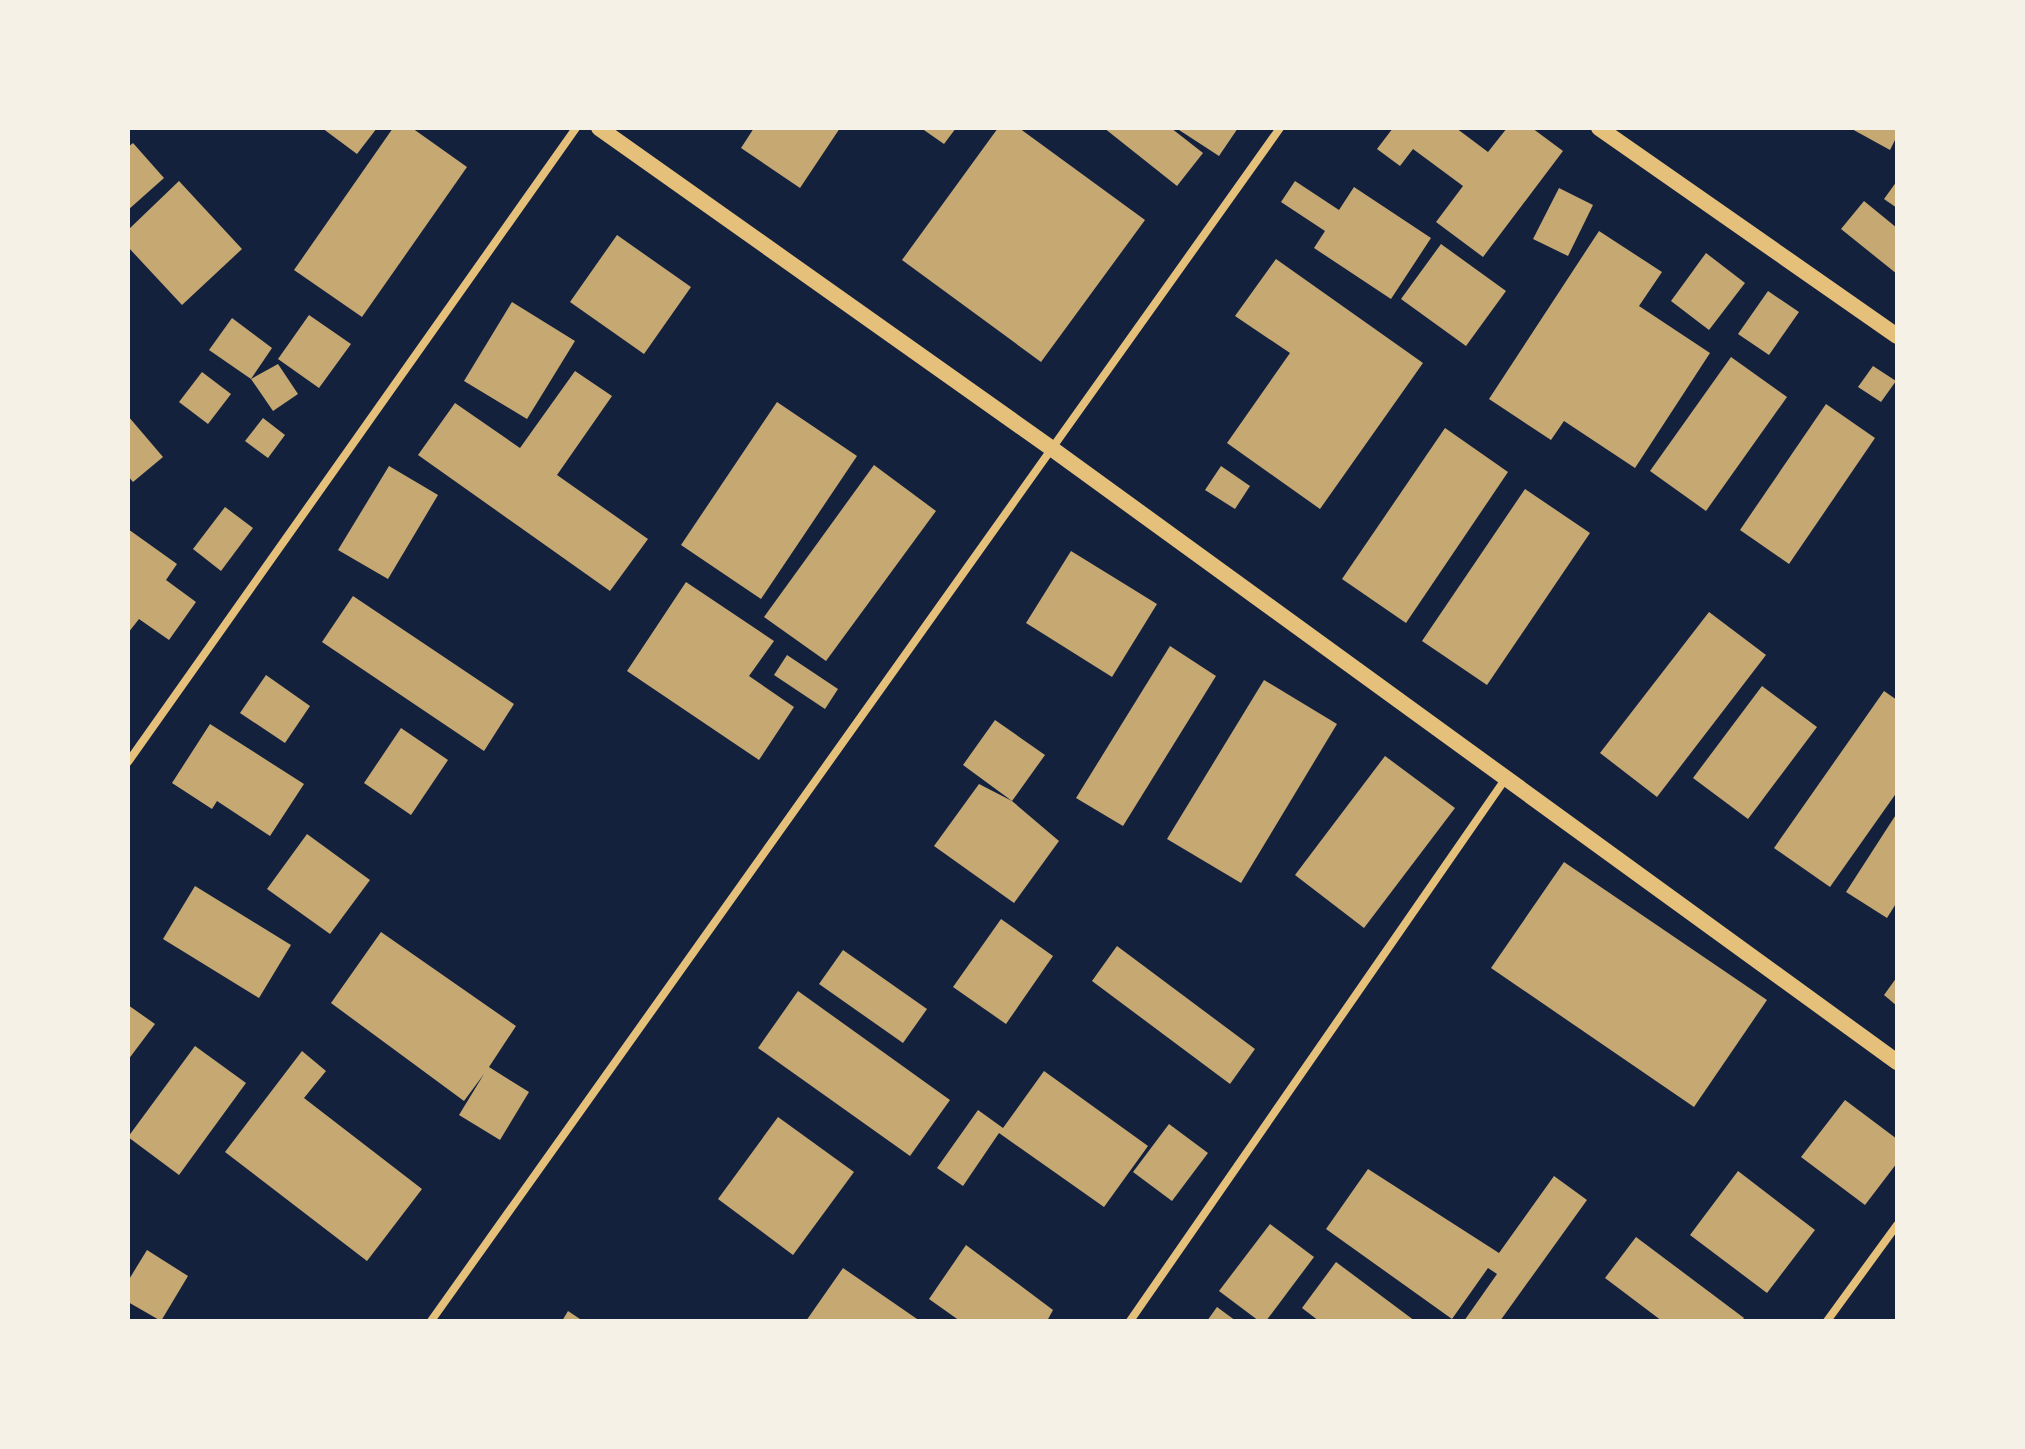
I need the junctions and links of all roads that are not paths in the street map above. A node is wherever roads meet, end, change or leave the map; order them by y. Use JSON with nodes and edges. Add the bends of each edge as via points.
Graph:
{"nodes":[{"id":1,"x":576,"y":128,"type":"edge"},
{"id":2,"x":599,"y":128,"type":"edge"},
{"id":3,"x":1280,"y":128,"type":"edge"},
{"id":4,"x":1599,"y":128,"type":"edge"},
{"id":5,"x":1897,"y":336,"type":"edge"},
{"id":6,"x":1051,"y":448,"type":"junction"},
{"id":7,"x":128,"y":762,"type":"edge"},
{"id":8,"x":1506,"y":777,"type":"junction"},
{"id":9,"x":1897,"y":1062,"type":"edge"},
{"id":10,"x":1897,"y":1225,"type":"edge"},
{"id":11,"x":431,"y":1321,"type":"edge"},
{"id":12,"x":1130,"y":1321,"type":"edge"},
{"id":13,"x":1827,"y":1321,"type":"edge"}],
"edges":[{"from":1,"to":7,"type":"street"},
{"from":2,"to":6,"type":"main road"},
{"from":3,"to":6,"type":"street"},
{"from":4,"to":5,"type":"main road"},
{"from":6,"to":8,"type":"main road"},
{"from":6,"to":11,"type":"street"},
{"from":8,"to":9,"type":"main road"},
{"from":8,"to":12,"type":"street"},
{"from":10,"to":13,"type":"street"}]}
